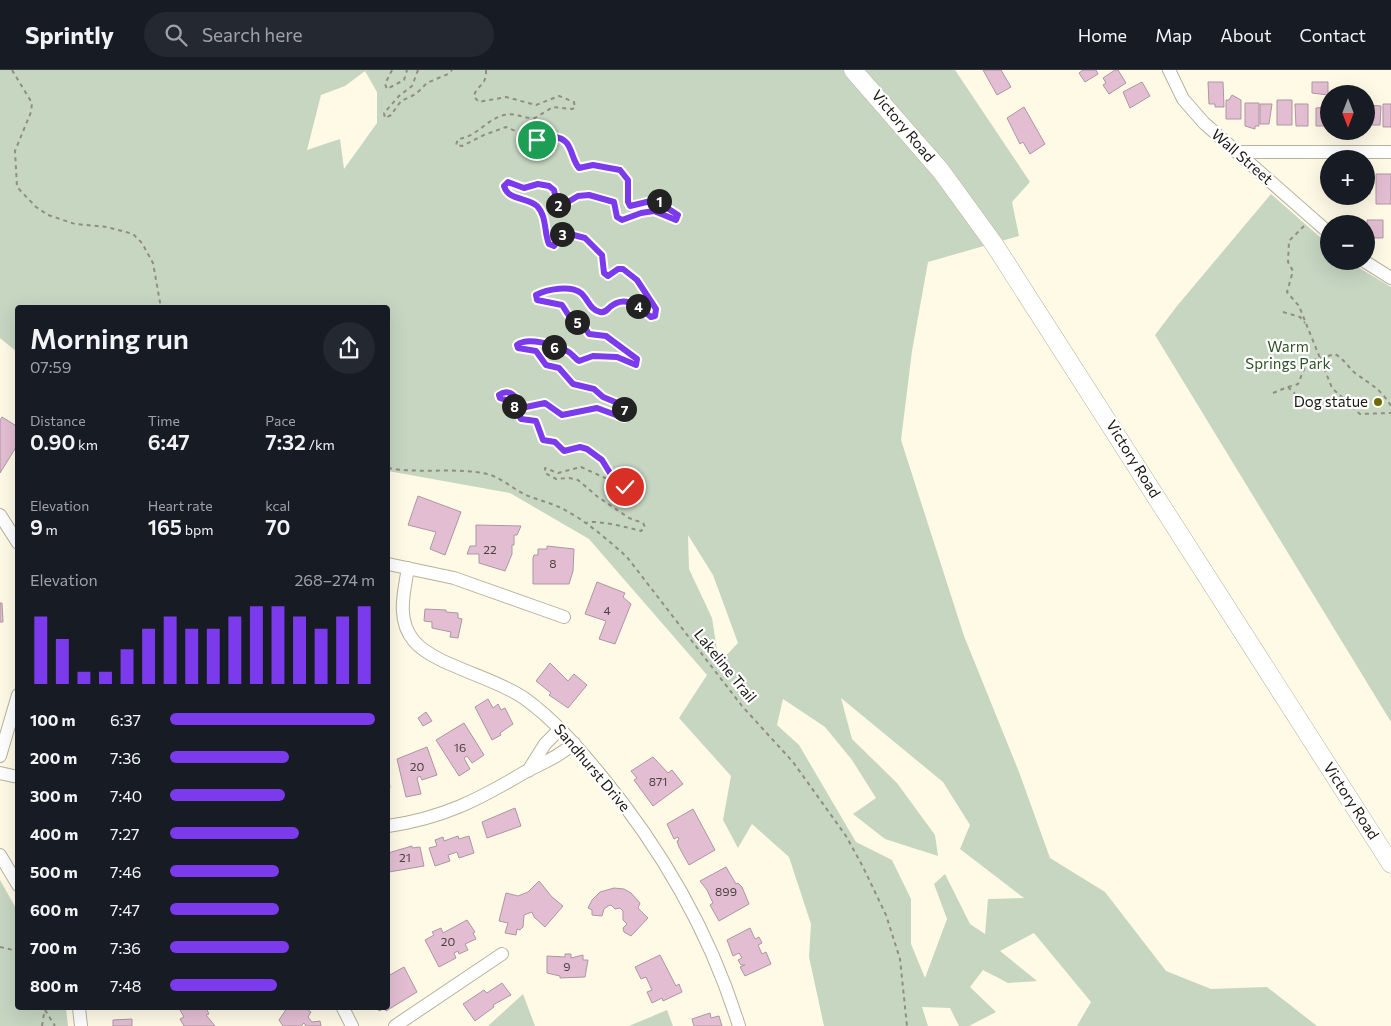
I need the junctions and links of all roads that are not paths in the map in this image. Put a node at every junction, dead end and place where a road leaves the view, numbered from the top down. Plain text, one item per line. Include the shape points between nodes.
1 (854, 70) edge
2 (1169, 70) edge
3 (1236, 152) junction
4 (1391, 152) edge
5 (1320, 225) edge
6 (1375, 268) edge
7 (1391, 278) edge
8 (0, 515) edge
9 (15, 538) edge
10 (390, 564) edge
11 (408, 568) junction
12 (564, 617) dead end
13 (15, 705) edge
14 (560, 729) junction
15 (574, 742) junction
16 (0, 756) edge
17 (528, 771) junction
18 (0, 772) edge
19 (15, 776) edge
20 (390, 826) edge
21 (0, 855) edge
22 (1391, 864) edge
23 (15, 879) edge
24 (502, 954) dead end
25 (79, 1010) edge
26 (343, 1010) edge
27 (81, 1026) edge
28 (352, 1026) edge
29 (395, 1026) edge
30 (739, 1026) edge

1 - 22 main road, Victory Road via 941,171 994,244
2 - 3 street, Wall Street via 1183,99
3 - 4 street
3 - 5 street, Wall Street
6 - 7 street
8 - 9 street
10 - 11 street
11 - 12 street via 454,578
11 - 14 street, Sandhurst Drive via 403,618 408,632 419,646 509,690
13 - 16 street
14 - 15 street, Sandhurst Drive
14 - 17 street via 545,744
15 - 17 street via 557,757
15 - 30 street, Sandhurst Drive via 648,837 682,892 719,970
17 - 20 street via 459,808
18 - 19 street
21 - 23 street
24 - 29 street
25 - 27 street
26 - 28 street

